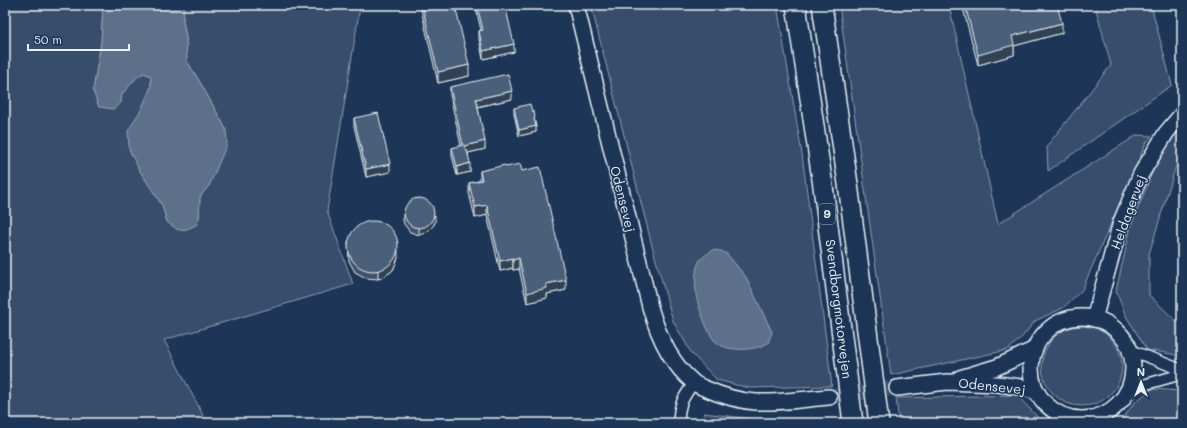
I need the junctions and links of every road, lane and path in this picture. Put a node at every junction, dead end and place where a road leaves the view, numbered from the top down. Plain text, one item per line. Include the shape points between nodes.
1 (576, 5) edge
2 (796, 5) edge
3 (822, 5) edge
4 (1182, 114) edge
5 (1094, 319) junction
6 (1035, 349) junction
7 (1130, 350) junction
8 (1182, 370) edge
9 (1182, 374) edge
10 (948, 382) junction
11 (694, 383) junction
12 (898, 388) tunnel mouth
13 (1129, 389) junction
14 (1037, 392) junction
15 (829, 397) tunnel mouth
16 (1056, 417) edge
17 (1094, 420) edge
18 (679, 423) edge
19 (853, 423) edge
20 (879, 423) edge

1 - 11 main road, Odensevej via 657,331 673,360
2 - 19 highway, Svendborgmotorvejen / 9 via 823,186
3 - 20 highway, Svendborgmotorvejen / 9
4 - 5 main road, Heldagervej via 1166,133 1141,174 1121,222
5 - 6 main road via 1080,317 1066,320 1042,337
5 - 7 main road via 1116,330
6 - 10 main road, Odensevej via 997,367
6 - 14 main road via 1031,363 1032,378
7 - 8 street
7 - 13 main road via 1133,369
9 - 13 street
10 - 12 main road, Odensevej
10 - 14 main road, Odensevej via 997,384
11 - 15 main road, Odensevej via 735,400 778,402
11 - 18 street via 679,407
13 - 17 main road via 1121,402
14 - 16 main road
16 - 17 main road

